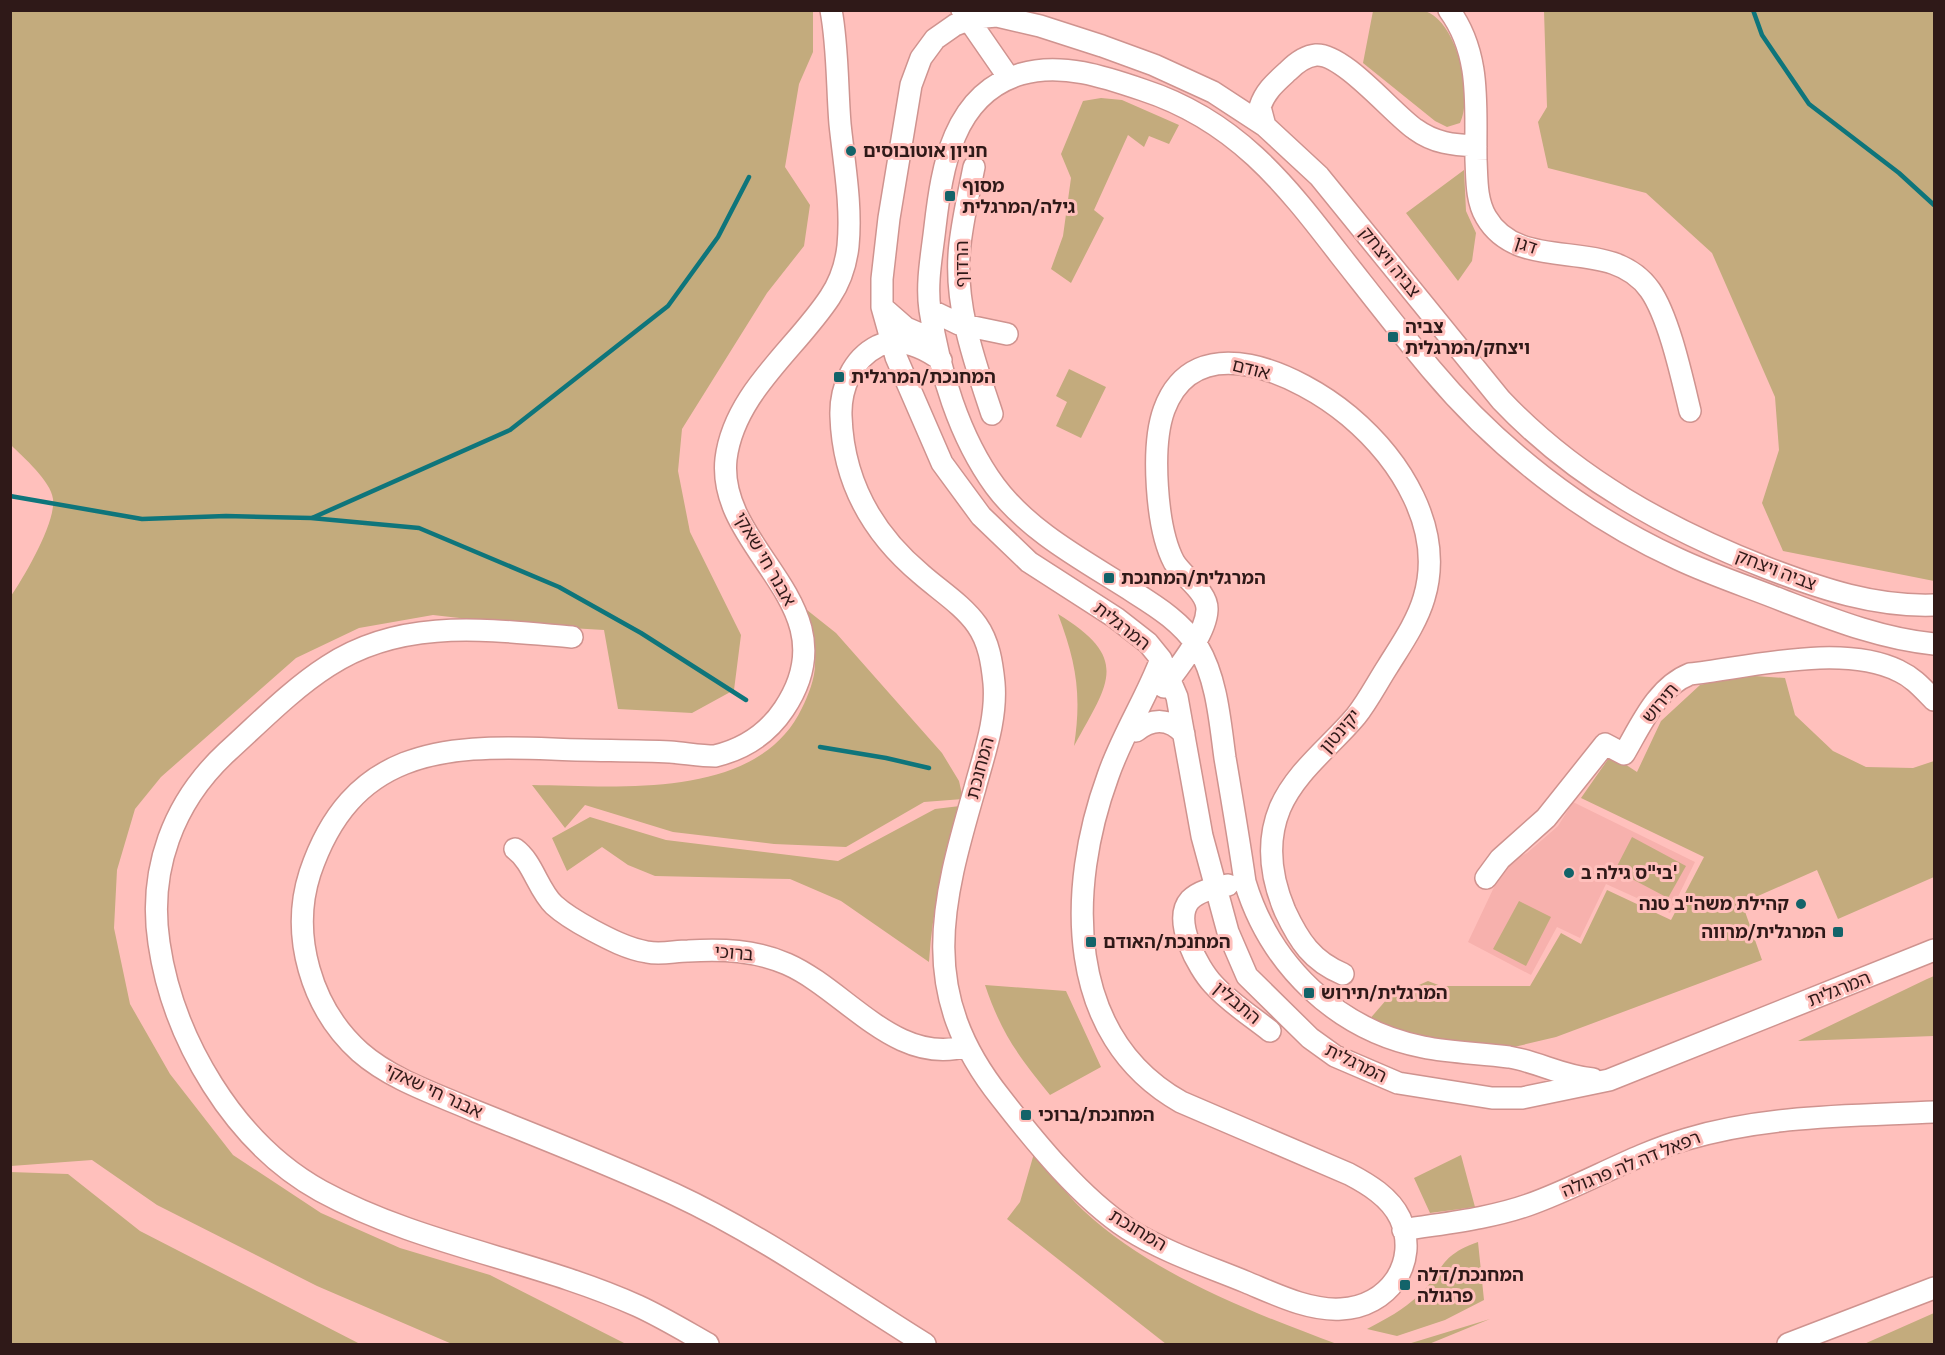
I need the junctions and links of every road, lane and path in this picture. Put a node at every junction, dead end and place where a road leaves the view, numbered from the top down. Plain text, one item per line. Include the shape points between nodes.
1 (1449, 10) edge
2 (832, 12) edge
3 (974, 14) edge
4 (1009, 78) junction
5 (1267, 91) junction
6 (1229, 101) junction
7 (1265, 126) junction
8 (1476, 146) junction
9 (974, 167) dead end
10 (882, 307) junction
11 (930, 310) junction
12 (966, 326) junction
13 (1007, 334) dead end
14 (893, 349) junction
15 (932, 350) junction
16 (1690, 411) dead end
17 (992, 414) dead end
18 (1425, 530) joint
19 (1935, 605) edge
20 (1207, 607) junction
21 (1180, 625) junction
22 (572, 637) dead end
23 (1194, 642) junction
24 (1935, 644) edge
25 (1159, 656) junction
26 (1171, 678) junction
27 (1935, 700) edge
28 (1136, 731) junction
29 (1184, 734) junction
30 (1101, 794) junction
31 (514, 849) dead end
32 (1273, 876) junction
33 (1486, 878) dead end
34 (1245, 882) junction
35 (1216, 888) junction
36 (1935, 950) edge
37 (1343, 974) dead end
38 (1270, 1031) dead end
39 (967, 1046) junction
40 (1609, 1080) junction
41 (1935, 1112) edge
42 (1403, 1230) junction
43 (1935, 1288) edge
44 (708, 1344) edge
45 (926, 1344) edge
46 (1788, 1344) edge

1 - 8 street, דגן via 1465,36 1475,72
2 - 45 street, אבנר חי שאקי via 849,226 845,263 831,296 777,361 738,420 726,460 733,504 783,586 801,628 804,647 799,678 778,717 747,744 715,756 509,747 456,749 410,761 370,781 349,803 317,855 305,894 305,954 318,995 329,1014 358,1050 397,1077 713,1213
3 - 4 street
3 - 6 street, צביה ויצחק via 1040,26 1102,46 1154,64
3 - 10 street, המרגלית via 935,39 914,75 889,218
4 - 11 street, המרגלית via 968,110 952,138 938,202 929,280
4 - 24 street, צביה ויצחק via 1037,71 1094,75 1152,93 1216,127 1261,159 1281,179 1463,405 1560,489 1675,558 1864,630
5 - 6 street
5 - 7 street via 1260,107
5 - 8 street via 1303,59 1326,57 1351,73 1420,132 1438,142
6 - 7 street, צביה ויצחק
7 - 19 street, צביה ויצחק via 1333,191 1501,400 1570,463 1637,508 1737,556 1821,588 1869,601
8 - 16 street, דגן via 1480,205 1493,228 1515,244 1530,249 1616,262 1651,291 1672,343
9 - 12 street, הרדוף via 960,245 959,278
10 - 14 street, המרגלית
10 - 15 street
11 - 12 street
11 - 15 street, המרגלית
12 - 13 street
12 - 15 street
12 - 17 street, הרדוף
14 - 15 street, המחנכת
14 - 25 street, המרגלית via 942,463 981,516 1029,562 1116,618
14 - 39 street, המחנכת via 860,377 845,402 842,441 852,482 868,516 909,564 976,624 991,661 994,687 993,719 954,862 942,939 950,999
15 - 21 street, המרגלית via 972,444 1011,506
18 - 20 street, אודם via 1402,474 1378,443 1335,405 1282,377 1246,364 1230,362 1201,367 1188,374 1168,399 1159,432 1158,464 1166,543 1176,566
18 - 32 street, יקינטון via 1428,579 1412,626 1357,714 1301,775 1281,806 1272,837
20 - 21 street via 1199,620
20 - 23 street
21 - 23 street, המרגלית
22 - 44 street via 471,628 423,631 360,649 311,678 207,773 176,817 166,840 158,886 162,962 188,1038 218,1092 263,1146 309,1183 381,1218 638,1306
23 - 25 street via 1181,652
23 - 26 street, המחנכת
23 - 34 street, המרגלית via 1207,667 1215,698
25 - 26 street, המרגלית
25 - 30 street, המחנכת
26 - 28 street, המחנכת
26 - 29 street, המרגלית
27 - 33 street, תירוש via 1899,671 1858,660 1815,659 1682,677 1664,692 1624,754 1605,744 1546,818 1500,859
28 - 29 street via 1158,721 1173,724
28 - 30 street, המחנכת
29 - 35 street, המרגלית via 1202,836
30 - 42 street, המחנכת via 1084,871 1082,948 1097,1004 1128,1060 1145,1079 1181,1102 1367,1183 1391,1205
31 - 39 street, ברוכי via 553,904 592,930 632,948 648,953 708,950 757,954 812,977 879,1027 915,1045 948,1052
32 - 34 street
32 - 37 street via 1304,948 1316,960
34 - 35 street
34 - 40 street, המרגלית via 1260,922 1280,955 1307,987 1359,1025 1422,1047 1499,1056 1576,1077
35 - 38 street, התבלין via 1191,899 1185,910 1189,943 1213,984
35 - 40 street, המרגלית via 1228,932 1247,975 1310,1038 1335,1056 1398,1083 1492,1098 1522,1098
36 - 40 street, המרגלית
39 - 42 street, המחנכת via 998,1096 1092,1200 1132,1231 1168,1250 1295,1301 1338,1310 1375,1302 1388,1290 1399,1274 1405,1254
41 - 42 street, רפאל דה לה פרגולה via 1784,1120 1727,1128 1670,1144 1510,1211
43 - 46 street

